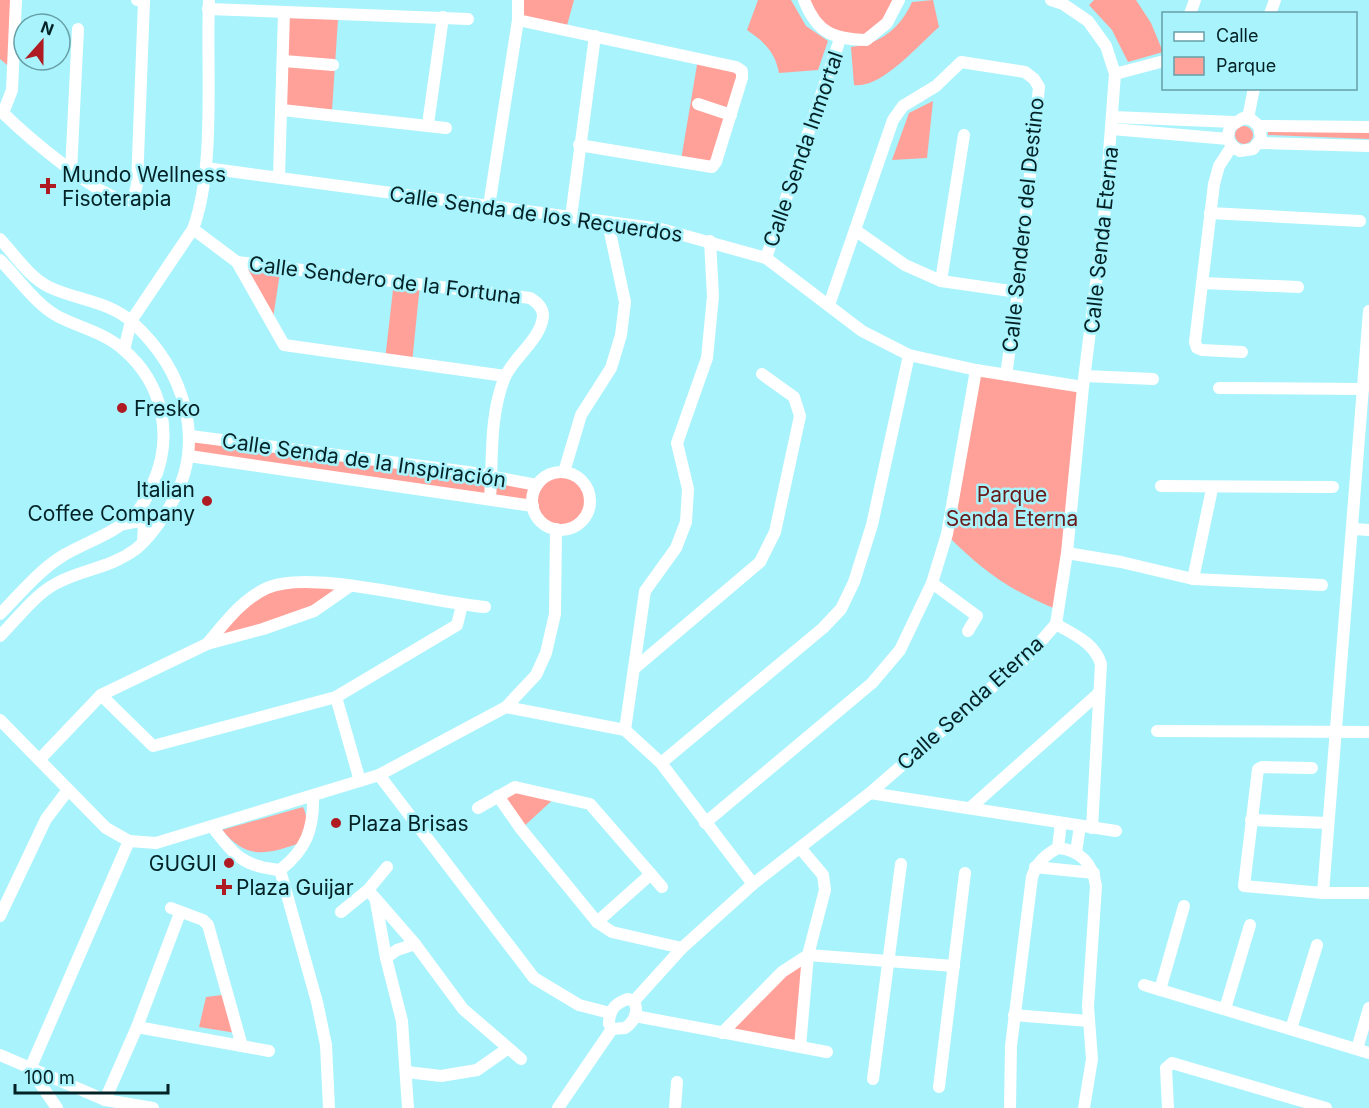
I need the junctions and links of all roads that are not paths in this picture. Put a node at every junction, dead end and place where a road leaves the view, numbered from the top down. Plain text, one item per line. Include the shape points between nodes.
1 (16, 0) edge
2 (137, 0) edge
3 (518, 0) edge
4 (804, 0) edge
5 (899, 0) edge
6 (1051, 0) edge
7 (208, 5) edge
8 (284, 13) junction
9 (442, 17) junction
10 (468, 20) dead end
11 (518, 20) junction
12 (78, 29) dead end
13 (596, 36) junction
14 (840, 39) junction
15 (284, 62) junction
16 (1162, 62) edge
17 (333, 64) dead end
18 (1115, 74) junction
19 (1254, 90) edge
20 (698, 104) dead end
21 (282, 110) junction
22 (2, 111) edge
23 (730, 115) junction
24 (1248, 118) junction
25 (1189, 120) junction
26 (1234, 122) junction
27 (1113, 123) junction
28 (428, 124) junction
29 (1259, 126) junction
30 (1369, 127) edge
31 (446, 128) dead end
32 (964, 135) dead end
33 (1188, 135) junction
34 (1230, 143) junction
35 (1260, 143) junction
36 (579, 145) junction
37 (1369, 146) edge
38 (206, 168) junction
39 (71, 171) junction
40 (279, 176) junction
41 (489, 206) junction
42 (1210, 213) junction
43 (571, 217) junction
44 (1360, 221) dead end
45 (608, 223) junction
46 (193, 229) junction
47 (855, 230) junction
48 (0, 239) edge
49 (710, 241) junction
50 (766, 258) junction
51 (0, 260) edge
52 (237, 262) junction
53 (941, 281) junction
54 (1202, 283) junction
55 (1298, 287) dead end
56 (1018, 292) junction
57 (829, 305) junction
58 (1369, 311) edge
59 (131, 321) junction
60 (124, 350) junction
61 (158, 352) junction
62 (1242, 352) dead end
63 (909, 356) junction
64 (137, 364) junction
65 (976, 370) junction
66 (762, 374) dead end
67 (1006, 375) junction
68 (505, 376) junction
69 (1153, 380) dead end
70 (1084, 382) junction
71 (1220, 388) dead end
72 (1363, 389) junction
73 (181, 392) junction
74 (159, 402) junction
75 (191, 436) junction
76 (335, 455) junction
77 (189, 456) junction
78 (564, 471) junction
79 (332, 476) junction
80 (492, 476) junction
81 (537, 485) junction
82 (1161, 486) dead end
83 (1333, 487) dead end
84 (1212, 489) junction
85 (490, 499) junction
86 (146, 500) junction
87 (533, 506) junction
88 (167, 512) junction
89 (120, 525) junction
90 (556, 529) junction
91 (1353, 529) junction
92 (1369, 530) edge
93 (143, 541) junction
94 (1067, 553) junction
95 (1192, 579) junction
96 (932, 583) junction
97 (1322, 585) dead end
98 (351, 586) junction
99 (462, 605) junction
100 (485, 607) dead end
101 (0, 614) edge
102 (1056, 624) junction
103 (968, 631) dead end
104 (0, 636) edge
105 (207, 644) junction
106 (635, 668) junction
107 (1099, 693) junction
108 (101, 695) junction
109 (336, 697) junction
110 (506, 707) junction
111 (3, 723) edge
112 (625, 730) junction
113 (1157, 731) dead end
114 (1369, 732) edge
115 (1335, 733) junction
116 (40, 759) junction
117 (661, 763) junction
118 (1312, 768) dead end
119 (379, 775) junction
120 (360, 781) junction
121 (68, 790) junction
122 (870, 793) junction
123 (313, 796) junction
124 (498, 796) junction
125 (478, 808) dead end
126 (970, 808) junction
127 (1251, 820) junction
128 (705, 823) junction
129 (1061, 823) junction
130 (1328, 823) junction
131 (212, 826) junction
132 (1086, 827) junction
133 (1116, 831) dead end
134 (129, 841) junction
135 (1058, 848) junction
136 (801, 849) junction
137 (1076, 852) junction
138 (901, 864) dead end
139 (387, 867) dead end
140 (1035, 867) junction
141 (280, 870) junction
142 (965, 873) dead end
143 (1094, 873) junction
144 (651, 874) junction
145 (753, 884) junction
146 (662, 887) dead end
147 (368, 890) junction
148 (1323, 893) junction
149 (1369, 894) edge
150 (376, 901) junction
151 (1184, 906) dead end
152 (341, 912) dead end
153 (0, 916) edge
154 (597, 922) junction
155 (1250, 926) dead end
156 (415, 944) junction
157 (1317, 945) dead end
158 (682, 948) junction
159 (808, 955) junction
160 (386, 958) junction
161 (888, 961) junction
162 (954, 966) junction
163 (1144, 985) dead end
164 (1160, 990) junction
165 (634, 1001) junction
166 (1369, 1008) edge
167 (1225, 1010) junction
168 (610, 1013) junction
169 (1014, 1015) junction
170 (635, 1017) junction
171 (1089, 1021) junction
172 (137, 1027) junction
173 (612, 1029) junction
174 (1291, 1029) junction
175 (722, 1033) junction
176 (242, 1046) junction
177 (800, 1047) junction
178 (507, 1049) junction
179 (269, 1051) dead end
180 (1363, 1051) edge
181 (827, 1052) dead end
182 (1, 1056) edge
183 (521, 1059) dead end
184 (30, 1070) junction
185 (406, 1072) junction
186 (873, 1079) dead end
187 (678, 1082) dead end
188 (939, 1087) dead end
189 (105, 1100) junction
190 (57, 1108) edge
191 (153, 1108) edge
192 (329, 1108) edge
193 (408, 1108) edge
194 (558, 1108) edge
195 (675, 1108) edge
196 (1010, 1108) edge
197 (1084, 1108) edge
198 (1168, 1108) edge
199 (1326, 1108) edge

1 - 22 street via 12,90
2 - 39 street via 144,2 134,197 125,201 109,196
3 - 11 street
4 - 14 street, Calle Senda Inmortal via 818,24
5 - 14 street, Calle Senda Inmortal via 887,23 866,40
6 - 18 street, Calle Senda Eterna via 1088,21 1106,46
7 - 8 street via 225,11
7 - 38 street
8 - 9 street
8 - 15 street
9 - 10 street
9 - 28 street
11 - 13 street
11 - 41 street
12 - 39 street
13 - 23 street via 740,68 742,78
13 - 36 street
14 - 50 street, Calle Senda Inmortal
15 - 17 street
15 - 21 street
16 - 18 street
18 - 27 street, Calle Senda Eterna
19 - 24 street
20 - 23 street
21 - 28 street
21 - 40 street
22 - 39 street
23 - 36 street via 712,167
24 - 26 street
24 - 29 street
25 - 26 street
25 - 27 street
25 - 33 street
26 - 34 street via 1228,130
27 - 33 street
27 - 70 street, Calle Senda Eterna
28 - 31 street
29 - 30 street
29 - 35 street
32 - 53 street
33 - 34 street
34 - 35 street via 1244,152
34 - 42 street via 1220,166
35 - 37 street
36 - 43 street
38 - 40 street, Calle Senda de los Recuerdos
38 - 46 street
40 - 41 street, Calle Senda de los Recuerdos
41 - 43 street, Calle Senda de los Recuerdos
42 - 44 street
42 - 54 street
43 - 45 street, Calle Senda de los Recuerdos
45 - 49 street, Calle Senda de los Recuerdos via 661,229
45 - 78 street via 625,302 621,335 611,368 580,415
46 - 52 street
46 - 59 street
47 - 53 street via 905,265
47 - 56 street, Calle Sendero del Destino via 899,110 936,86 962,62 1025,72 1039,87
47 - 57 street, Calle Sendero del Destino
48 - 59 street via 23,266 48,286 97,303
49 - 50 street, Calle Senda de los Recuerdos
49 - 106 street via 713,296 707,358 677,442 688,489 686,522 676,548 645,591
50 - 57 street, Calle Senda de los Recuerdos
51 - 60 street via 49,310 108,338
52 - 68 street via 284,345
52 - 68 street, Calle Sendero de la Fortuna via 530,298 540,304 543,316 536,333
53 - 56 street
54 - 55 street
54 - 62 street via 1197,348
56 - 67 street, Calle Sendero del Destino
57 - 63 street, Calle Senda de los Recuerdos via 862,331
58 - 72 street
59 - 60 street
59 - 61 street
60 - 64 street
61 - 64 street via 157,371
61 - 73 street
63 - 65 street, Calle Senda de los Recuerdos
63 - 117 street via 872,525 841,609
64 - 74 street
65 - 67 street, Calle Senda de los Recuerdos
65 - 96 street via 947,534
66 - 106 street via 794,397 800,416 775,532 760,562
67 - 70 street, Calle Senda de los Recuerdos
68 - 80 street, Calle Sendero de la Fortuna via 492,432
69 - 70 street, Calle Senda de los Recuerdos
70 - 94 street, Calle Senda Eterna
71 - 72 street
72 - 91 street
73 - 74 street via 162,380 158,384
73 - 75 street
74 - 86 street via 165,437 160,468
75 - 76 street, Calle Senda de la Inspiración
75 - 77 street
76 - 79 street
76 - 80 street, Calle Senda de la Inspiración
77 - 79 street, Calle Senda de la Inspiración
77 - 88 street via 184,479
78 - 81 street via 550,474
78 - 90 street via 584,483 591,501 583,520 566,529
79 - 85 street, Calle Senda de la Inspiración
80 - 81 street, Calle Senda de la Inspiración
80 - 85 street, Calle Sendero de la Fortuna
81 - 87 street
82 - 84 street
83 - 84 street
84 - 95 street
85 - 87 street, Calle Senda de la Inspiración
86 - 88 street via 145,516 150,519
86 - 89 street
87 - 90 street via 541,522
88 - 93 street
89 - 93 street via 139,521 144,525
89 - 101 street via 40,573
90 - 110 street via 555,614 546,653 536,675
91 - 92 street
91 - 115 street
93 - 104 street via 106,565 58,582
94 - 95 street
94 - 102 street, Calle Senda Eterna
95 - 97 street
96 - 103 street via 977,616
96 - 128 street via 900,650 872,683
98 - 99 street
98 - 105 street via 314,611
98 - 105 street via 287,581 265,588 234,613
99 - 100 street
99 - 109 street via 457,625 438,639
102 - 107 street via 1090,644 1097,653 1101,664
102 - 122 street, Calle Senda Eterna via 1028,656
105 - 108 street
106 - 112 street
107 - 126 street
107 - 132 street
108 - 109 street via 153,746
108 - 116 street
109 - 120 street
110 - 112 street
110 - 119 street
111 - 116 street
112 - 117 street
113 - 115 street
114 - 115 street
115 - 130 street
116 - 121 street
117 - 128 street
118 - 127 street via 1259,767
119 - 120 street
119 - 168 street via 534,978 579,1005
120 - 123 street
121 - 134 street via 106,828
121 - 153 street via 46,819
122 - 126 street
122 - 136 street, Calle Senda Eterna
123 - 131 street
123 - 141 street via 314,819 307,842 297,857
124 - 125 street
124 - 144 street via 519,787 590,804
124 - 154 street
126 - 129 street
127 - 130 street
127 - 148 street via 1244,886
128 - 145 street
129 - 132 street
129 - 135 street
130 - 148 street
131 - 134 street via 156,843
131 - 141 street via 242,861
132 - 133 street
132 - 137 street
134 - 184 street
135 - 137 street
135 - 140 street
136 - 145 street, Calle Senda Eterna
136 - 159 street via 823,875 825,890
137 - 143 street
138 - 161 street
139 - 147 street
140 - 143 street
140 - 169 street
141 - 192 street via 326,1045
142 - 162 street
143 - 171 street
144 - 146 street
144 - 154 street
145 - 158 street, Calle Senda Eterna
147 - 150 street
147 - 152 street
148 - 149 street
150 - 156 street
150 - 160 street
151 - 164 street
154 - 158 street via 612,932
155 - 167 street
156 - 160 street
156 - 178 street via 463,1009
157 - 174 street
158 - 165 street, Calle Senda Eterna
159 - 161 street
159 - 175 street via 782,972
159 - 177 street
160 - 185 street via 402,1021
161 - 162 street
161 - 186 street
162 - 188 street
163 - 164 street
164 - 167 street
165 - 168 street via 621,1001
165 - 170 street
166 - 180 street
167 - 174 street
168 - 173 street
169 - 171 street
169 - 196 street
170 - 173 street via 625,1028
170 - 175 street
171 - 197 street via 1092,1059
172 - 176 street
172 - 176 street via 176,910 208,925
172 - 189 street
173 - 194 street
174 - 180 street
175 - 177 street
176 - 179 street
177 - 181 street
178 - 183 street
178 - 185 street via 477,1070 441,1076
182 - 184 street
184 - 189 street
184 - 190 street
185 - 193 street
187 - 195 street
189 - 191 street
198 - 199 street via 1166,1068 1172,1063

